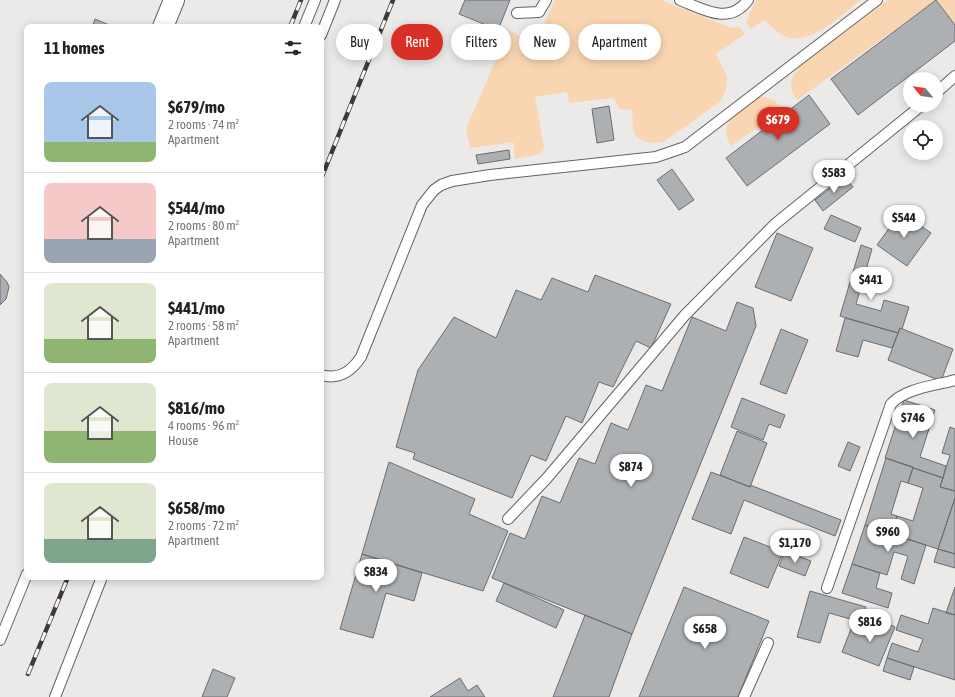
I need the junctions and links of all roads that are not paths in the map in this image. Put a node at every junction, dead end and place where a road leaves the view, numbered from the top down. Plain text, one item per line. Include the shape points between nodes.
1 (174, 0) edge
2 (315, 0) edge
3 (335, 0) edge
4 (546, 0) edge
5 (680, 0) edge
6 (748, 0) edge
7 (877, 0) edge
8 (517, 13) dead end
9 (164, 24) edge
10 (305, 24) edge
11 (324, 28) edge
12 (955, 76) edge
13 (943, 87) edge
14 (913, 112) edge
15 (324, 375) edge
16 (955, 380) edge
17 (508, 519) dead end
18 (25, 580) edge
19 (101, 580) edge
20 (827, 588) dead end
21 (0, 640) edge
22 (768, 643) dead end
23 (56, 697) edge
24 (744, 697) edge

1 - 9 street
2 - 10 lane
3 - 11 lane
4 - 8 lane via 540,12
5 - 6 lane via 716,15 735,12
7 - 15 lane via 685,147 656,157 490,174 441,185 426,197 422,205 361,357 345,374 334,377
12 - 13 lane
14 - 17 lane via 775,224 685,315 547,478
16 - 20 lane via 907,393 891,404
18 - 21 lane
19 - 23 lane
22 - 24 lane

